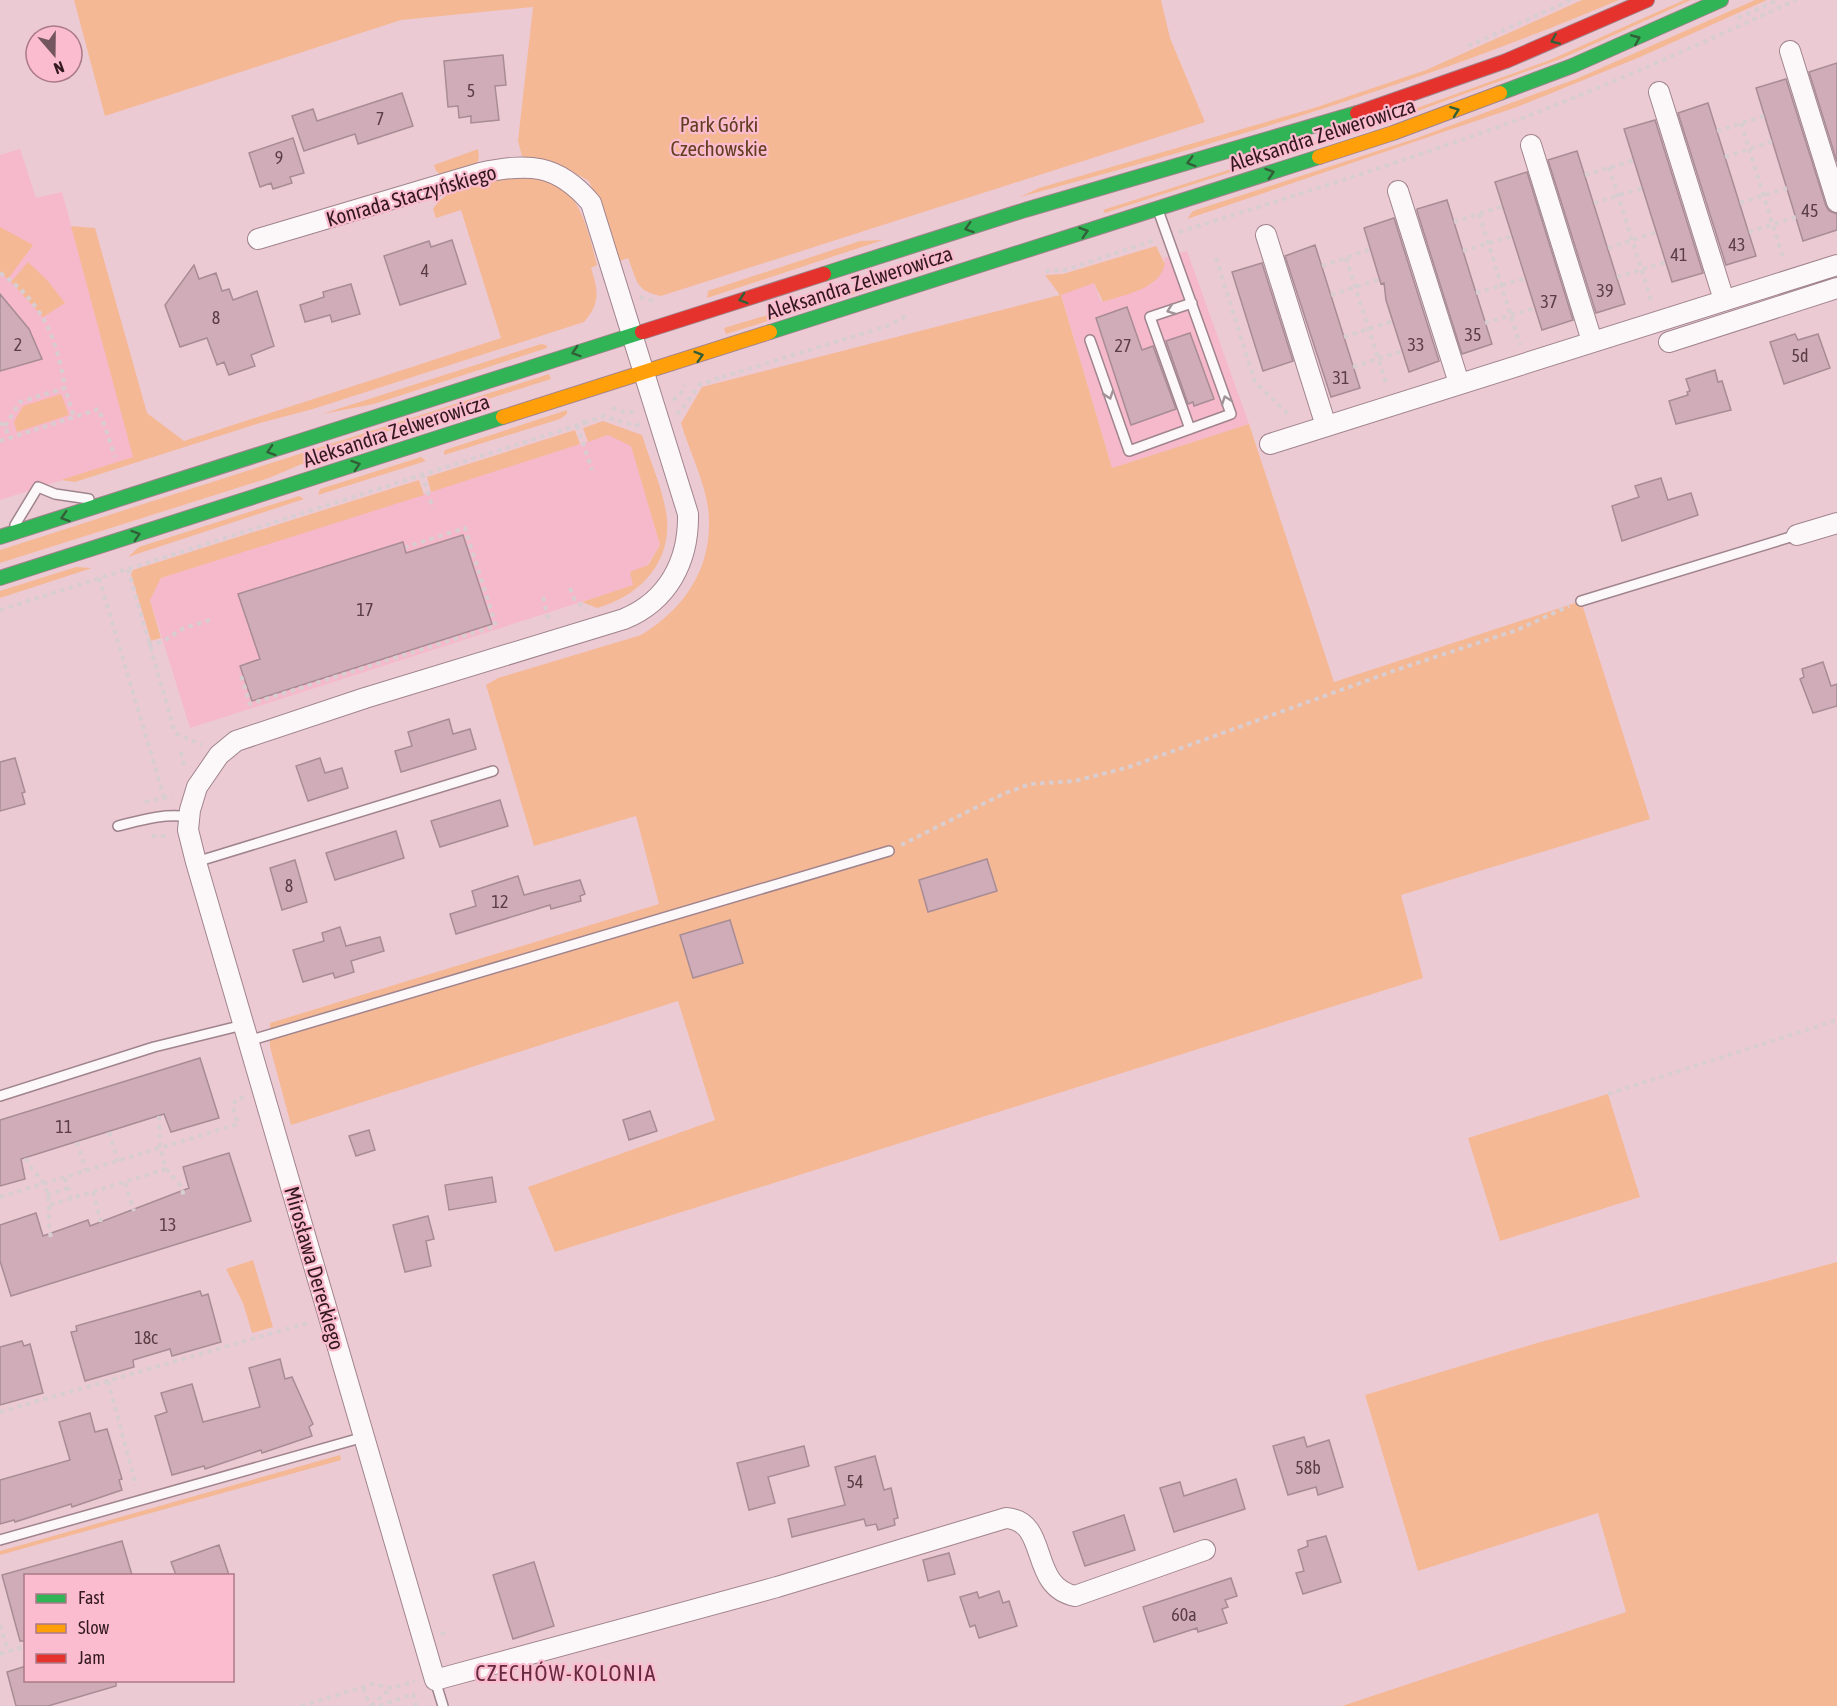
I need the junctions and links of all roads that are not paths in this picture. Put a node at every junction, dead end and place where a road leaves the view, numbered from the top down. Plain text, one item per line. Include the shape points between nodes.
1 (1647, 0) edge
2 (1721, 0) edge
3 (1790, 51) dead end
4 (1659, 92) dead end
5 (1531, 145) dead end
6 (1398, 190) dead end
7 (1837, 202) edge
8 (1158, 210) junction
9 (1266, 235) dead end
10 (258, 239) dead end
11 (1837, 265) edge
12 (1837, 288) edge
13 (1724, 300) junction
14 (1192, 303) junction
15 (632, 334) junction
16 (1089, 340) dead end
17 (1592, 340) junction
18 (1670, 342) dead end
19 (643, 374) junction
20 (1459, 383) junction
21 (1326, 426) junction
22 (1190, 429) junction
23 (1270, 444) dead end
24 (120, 500) junction
25 (1837, 523) edge
26 (1797, 535) joint
27 (3, 536) edge
28 (0, 578) edge
29 (1581, 601) road end
30 (494, 771) dead end
31 (188, 823) junction
32 (118, 826) dead end
33 (889, 851) road end
34 (196, 862) junction
35 (246, 1033) junction
36 (0, 1096) edge
37 (364, 1437) junction
38 (0, 1540) edge
39 (1204, 1550) dead end
40 (428, 1680) junction
41 (443, 1706) edge

1 -> 15 street, Aleksandra Zelwerowicza via 1506,61 1397,100 1025,210
8 -> 2 street, Aleksandra Zelwerowicza via 1502,93
3 - 7 street
4 - 13 street
5 - 17 street
6 - 20 street
8 - 14 lane
19 -> 8 street, Aleksandra Zelwerowicza
9 - 21 street
10 - 15 street, Konrada Staczyńskiego via 480,173 533,166 559,174 591,203
11 - 13 street
12 - 18 street
13 - 17 street
22 -> 14 lane via 1231,414
14 -> 22 lane via 1150,317
15 - 19 street, Konrada Staczyńskiego
15 -> 24 street, Aleksandra Zelwerowicza
16 -> 22 lane via 1129,451
17 - 20 street
28 -> 19 street, Aleksandra Zelwerowicza
19 - 31 street, Konrada Staczyńskiego via 688,514 689,532 681,563 663,593 624,619 237,741 208,769 197,787
20 - 21 street
21 - 23 street
24 -> 27 street, Aleksandra Zelwerowicza
24 - 27 lane via 76,498 38,487 22,516
25 - 26 street
26 - 29 lane
30 - 34 lane
31 - 32 lane via 173,814
31 - 34 street, Mirosława Dereckiego
33 - 35 lane
34 - 35 street, Mirosława Dereckiego
35 - 36 lane via 154,1047
35 - 37 street, Mirosława Dereckiego
37 - 38 lane
37 - 40 street, Mirosława Dereckiego
39 - 40 street via 1075,1596 1061,1593 1049,1581 1029,1529 1016,1518 1006,1518 777,1587
40 - 41 lane, Mirosława Dereckiego

